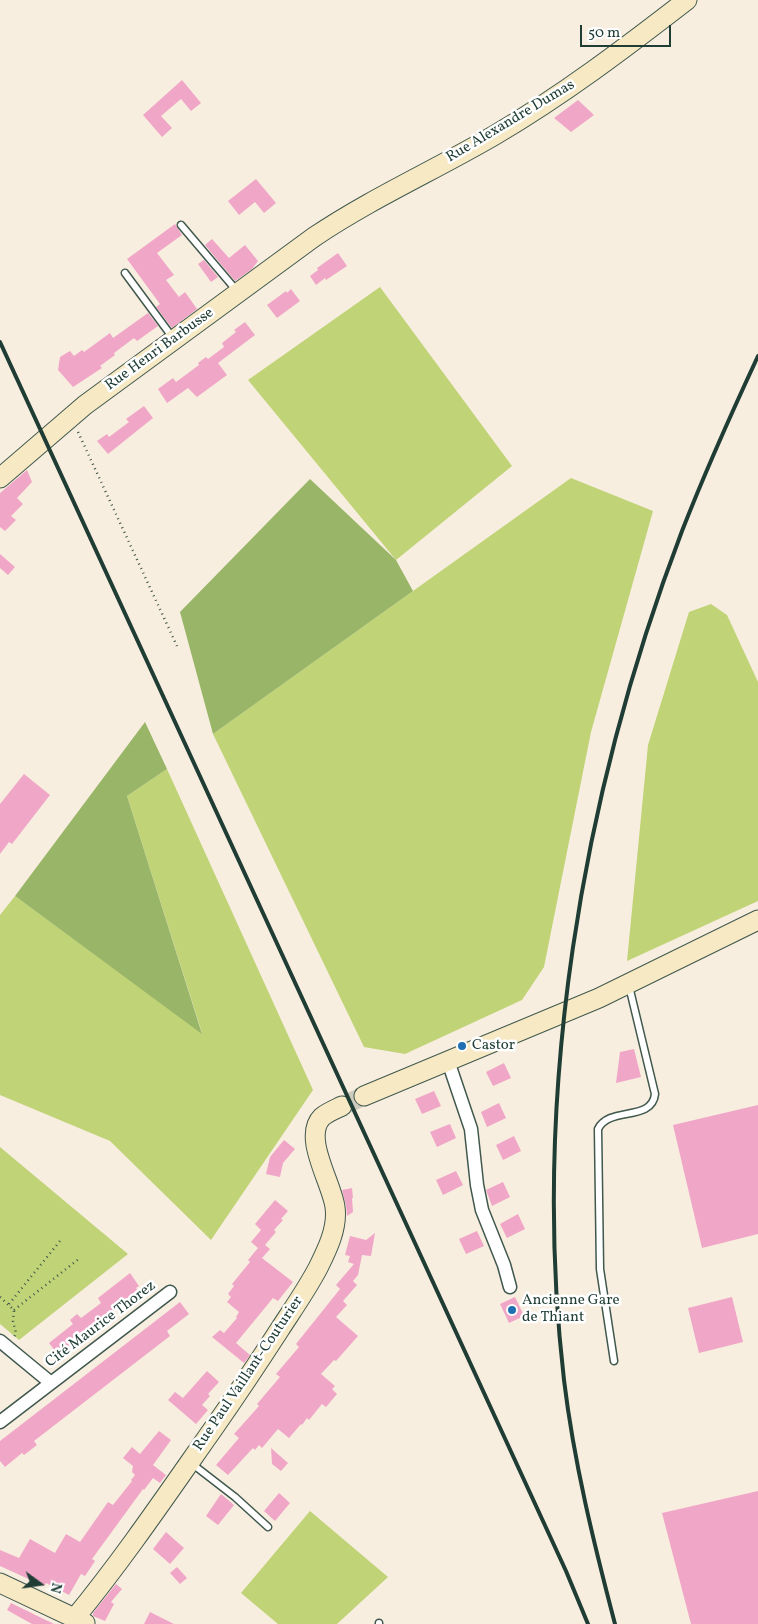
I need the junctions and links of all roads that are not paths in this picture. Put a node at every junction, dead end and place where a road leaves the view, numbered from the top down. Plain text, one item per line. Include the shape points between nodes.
1 (687, 0) edge
2 (181, 225) dead end
3 (326, 229) joint
4 (125, 273) dead end
5 (238, 292) junction
6 (174, 340) junction
7 (0, 478) edge
8 (758, 920) edge
9 (628, 984) junction
10 (448, 1061) junction
11 (364, 1096) tunnel mouth
12 (342, 1106) tunnel mouth
13 (510, 1287) dead end
14 (170, 1292) dead end
15 (4, 1344) edge
16 (614, 1361) dead end
17 (51, 1383) junction
18 (0, 1422) edge
19 (190, 1462) junction
20 (268, 1527) dead end
21 (0, 1583) edge
22 (77, 1622) edge

1 - 3 street, Rue Alexandre Dumas via 606,62 535,110
2 - 5 lane
3 - 5 street, Rue Henri Barbusse
4 - 6 lane
5 - 6 street, Rue Henri Barbusse
6 - 7 street, Rue Henri Barbusse via 71,416
8 - 9 street
9 - 10 street
9 - 16 lane via 655,1094 654,1102 647,1109 609,1118 598,1130 600,1269
10 - 11 street
10 - 13 street via 471,1129 482,1210
12 - 19 street, Rue Paul Vaillant-Couturier via 324,1116 316,1129 317,1149 335,1206 334,1227 325,1254 307,1288
14 - 17 street, Cité Maurice Thorez
15 - 17 street, Cité Maurice Thorez
17 - 18 street, Cité Maurice Thorez
19 - 20 lane
19 - 22 street, Rue Paul Vaillant-Couturier
21 - 22 street

